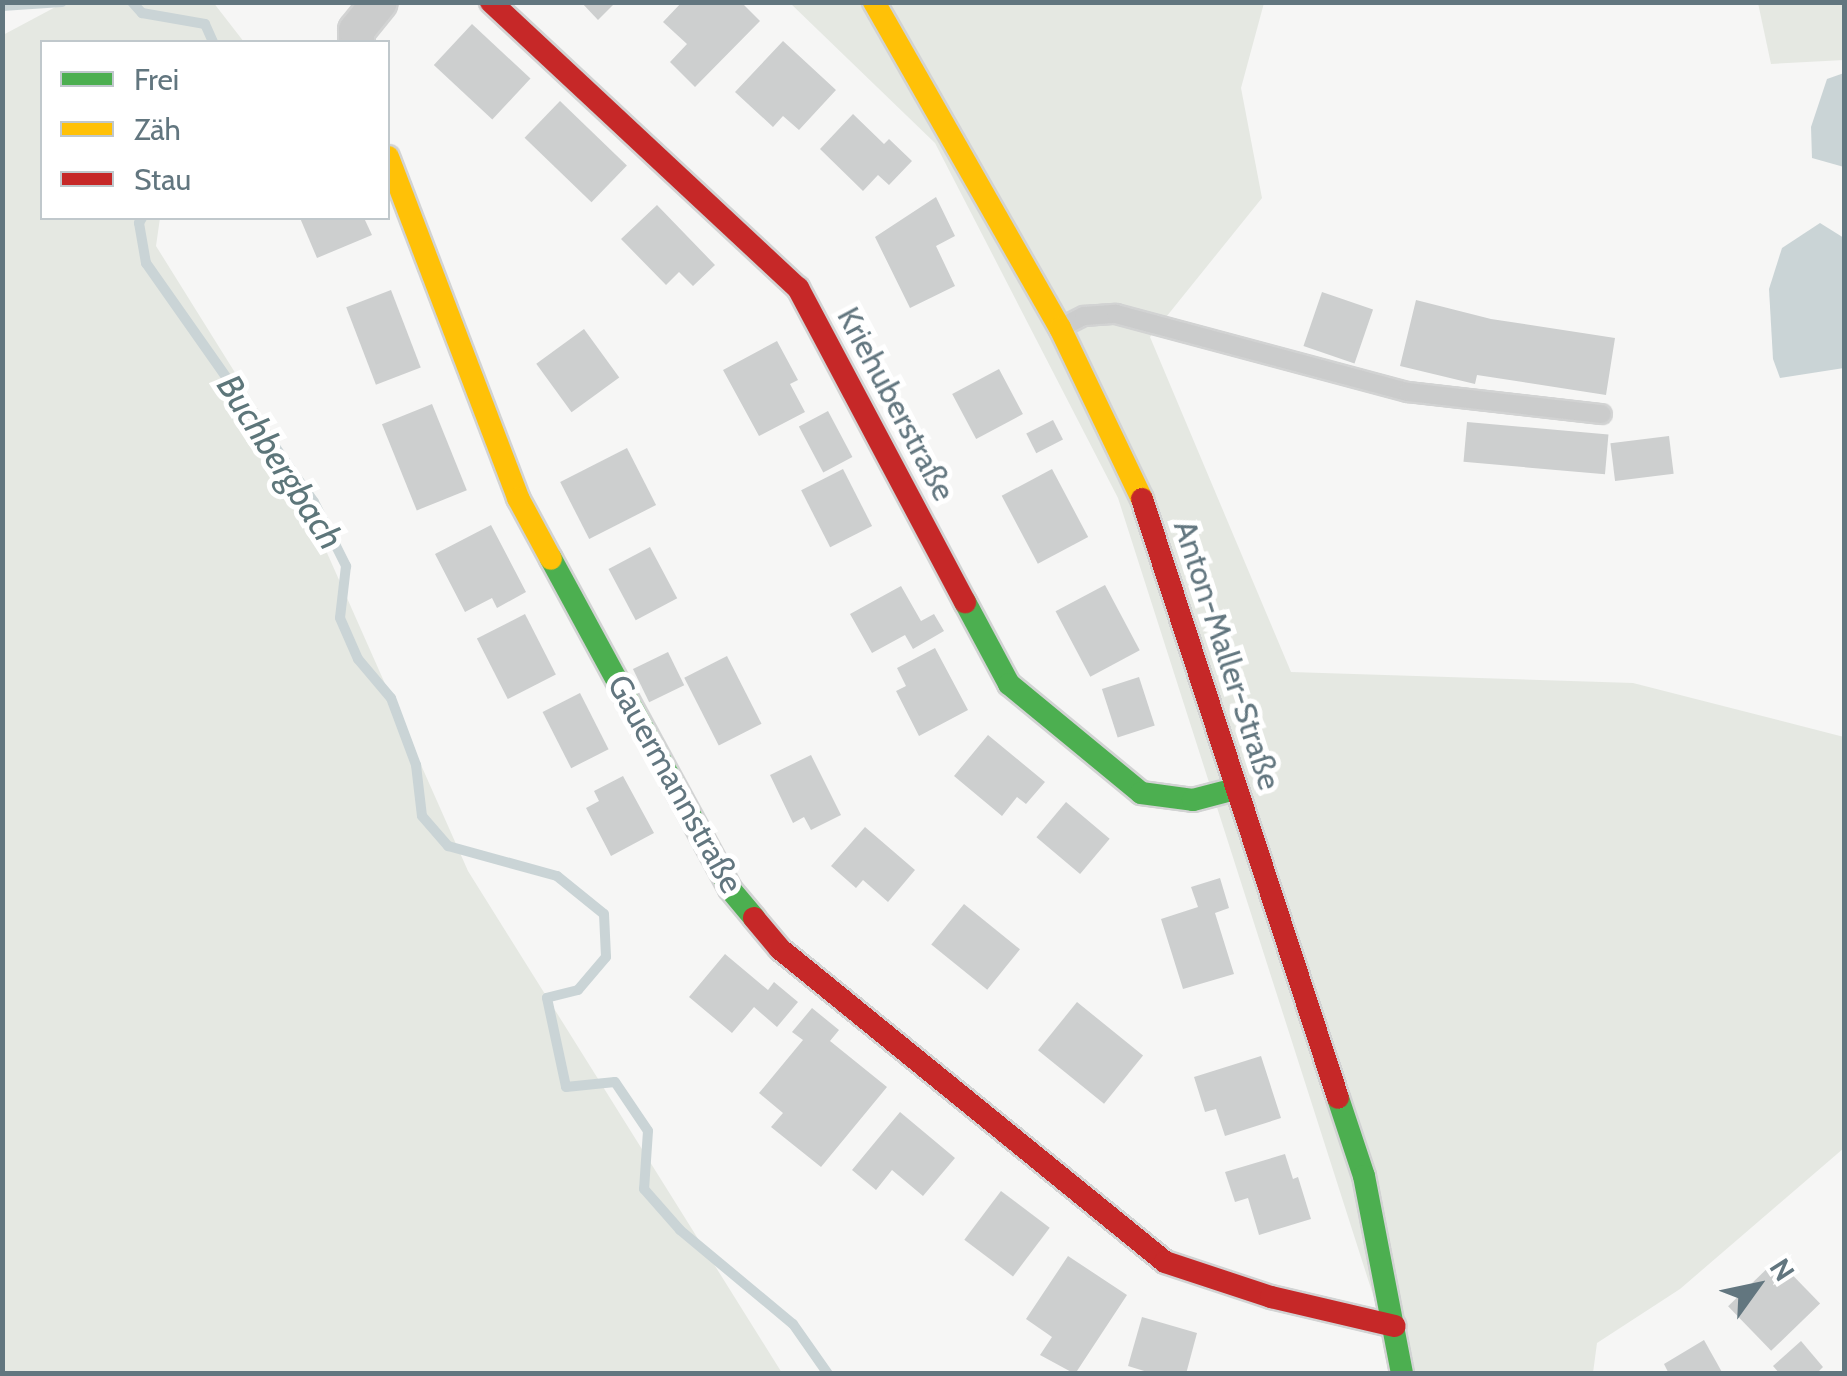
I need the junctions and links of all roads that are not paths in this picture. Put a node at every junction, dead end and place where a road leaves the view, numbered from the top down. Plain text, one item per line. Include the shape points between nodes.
1 (379, 2) edge
2 (491, 2) edge
3 (874, 2) edge
4 (356, 40) edge
5 (390, 162) edge
6 (1060, 328) junction
7 (1602, 414) dead end
8 (1235, 789) junction
9 (1394, 1326) junction
10 (1402, 1374) edge

1 - 4 street via 356,30
2 - 8 street, Kriehuberstraße via 798,288 1009,684 1141,793 1194,800
3 - 6 street, Anton-Maller-Straße
5 - 9 street, Gauermannstraße via 518,498 730,889 780,948 1165,1262 1271,1298
6 - 7 lane via 1084,316 1116,314 1408,392
6 - 8 street, Anton-Maller-Straße via 1141,496
8 - 9 street, Anton-Maller-Straße via 1364,1176
9 - 10 street, Anton-Maller-Straße

